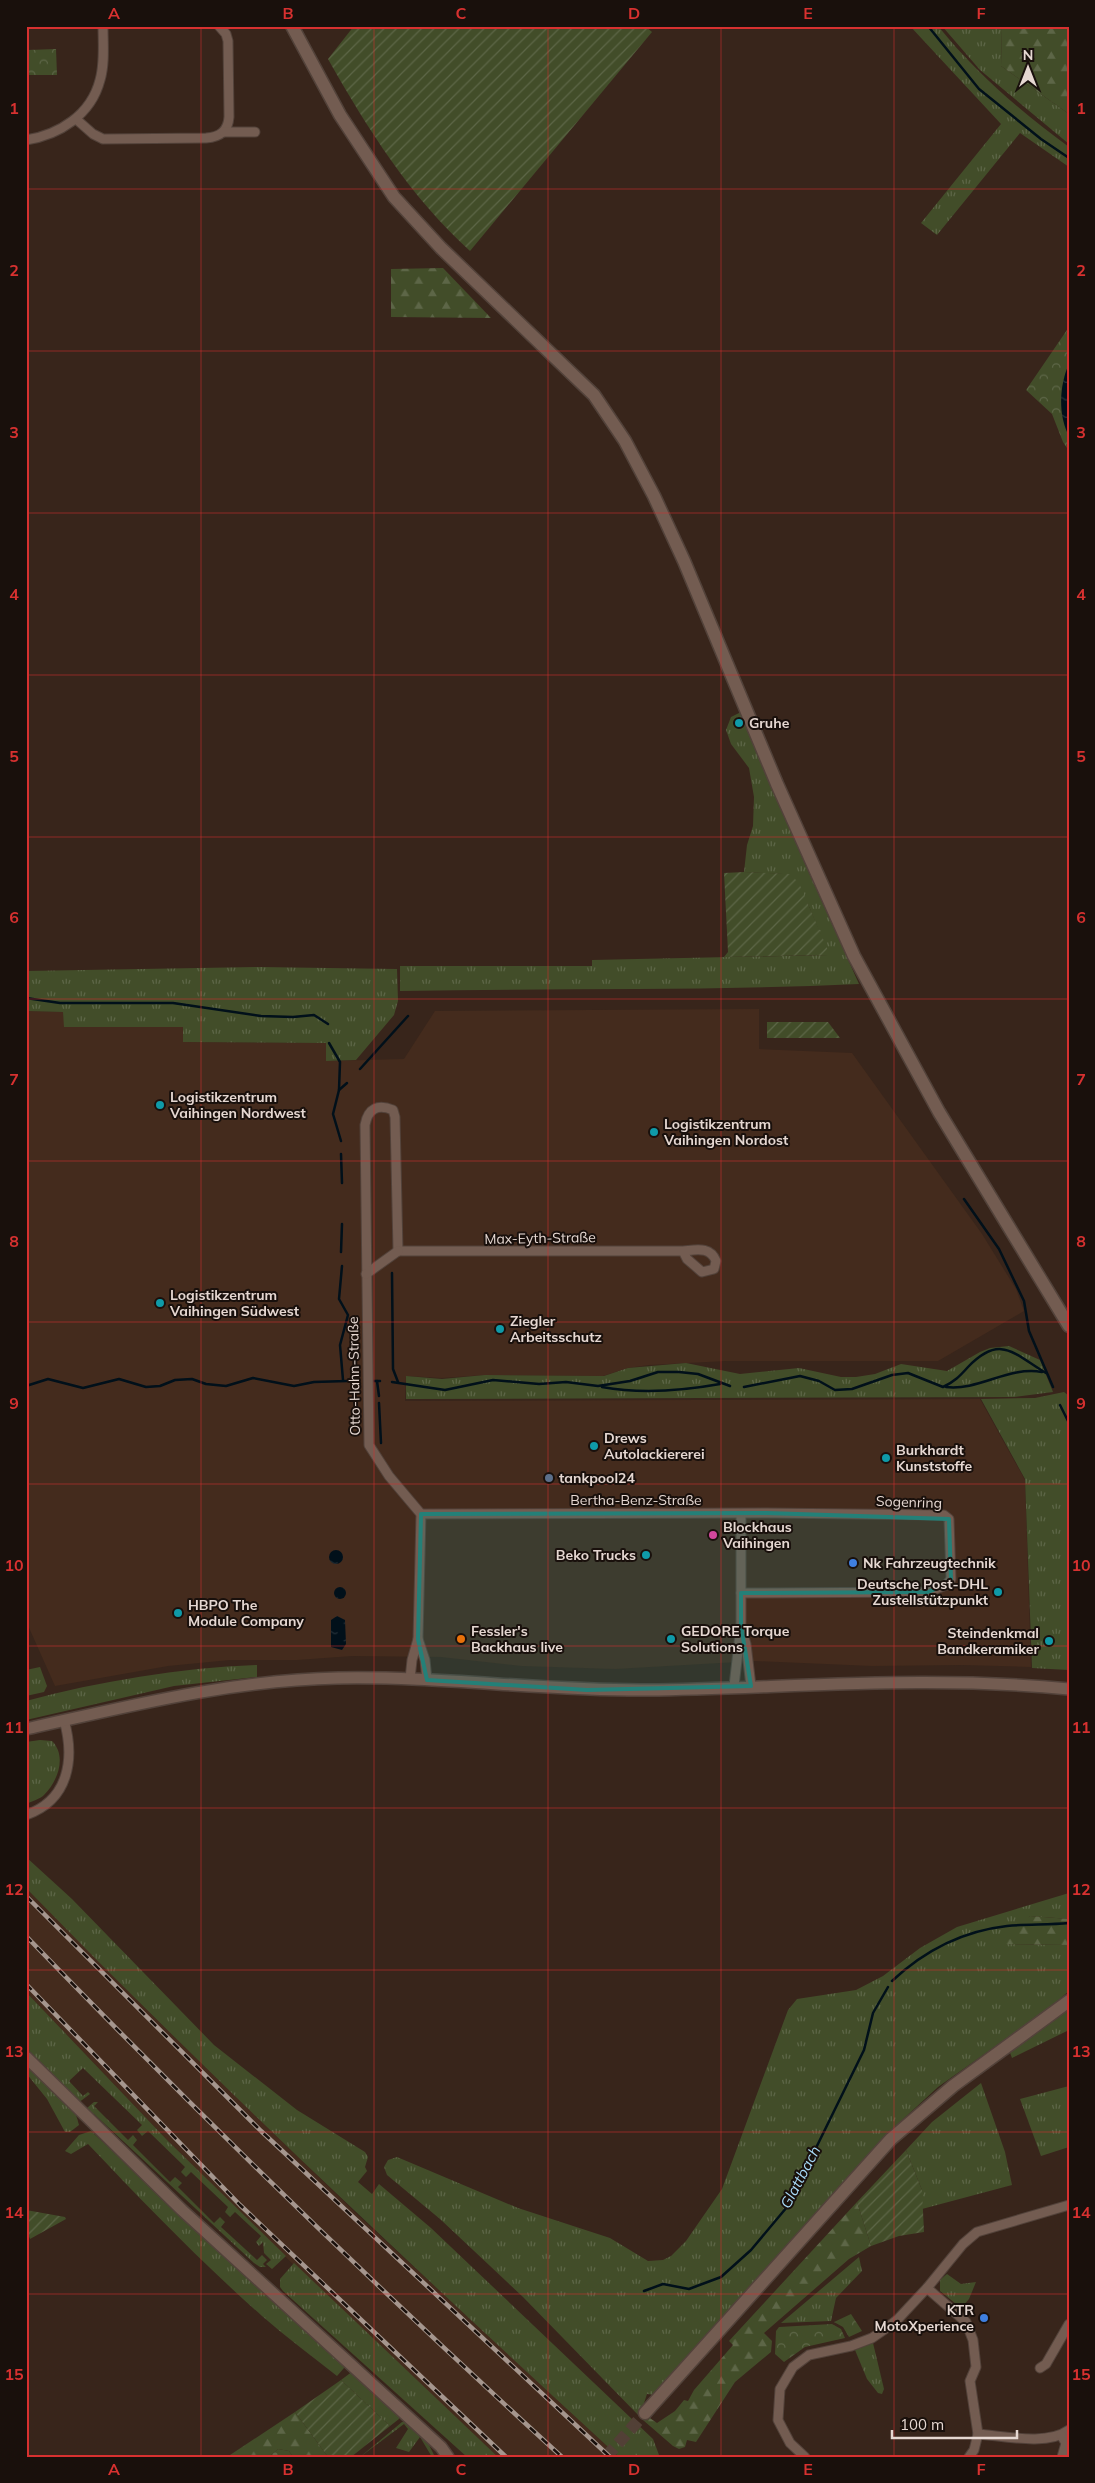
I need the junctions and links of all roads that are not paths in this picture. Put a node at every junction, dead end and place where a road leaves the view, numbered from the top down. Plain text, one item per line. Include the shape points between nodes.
1 (102, 26) edge
2 (219, 26) edge
3 (292, 26) edge
4 (76, 119) junction
5 (224, 132) junction
6 (255, 132) dead end
7 (26, 140) edge
8 (683, 1250) dead end
9 (398, 1251) junction
10 (366, 1274) junction
11 (1069, 1326) edge
12 (421, 1514) junction
13 (741, 1514) junction
14 (741, 1593) junction
15 (740, 1625) junction
16 (418, 1639) junction
17 (410, 1679) junction
18 (427, 1680) junction
19 (734, 1686) junction
20 (751, 1686) junction
21 (1069, 1689) edge
22 (64, 1720) junction
23 (26, 1729) edge
24 (26, 1815) edge
25 (1069, 2001) edge
26 (26, 2057) edge
27 (1069, 2206) edge
28 (927, 2288) junction
29 (1069, 2324) edge
30 (1040, 2368) dead end
31 (645, 2413) tunnel mouth
32 (1065, 2432) edge
33 (425, 2433) junction
34 (978, 2434) junction
35 (438, 2457) edge
36 (448, 2457) edge
37 (805, 2457) edge
38 (969, 2457) edge
39 (1062, 2457) edge

1 - 4 street via 100,80 90,103
2 - 5 street via 228,41 229,117
3 - 11 main road via 340,116 394,197 594,395 624,441 680,553 776,784 854,956 939,1112
4 - 5 street via 93,134 113,140 206,138
4 - 7 street via 50,135
5 - 6 street
8 - 9 street, Max-Eyth-Straße
9 - 10 street
9 - 10 street, Otto-Hahn-Straße via 395,1117 392,1110 374,1107 366,1115 365,1124
10 - 12 street, Otto-Hahn-Straße via 369,1445 389,1476
12 - 13 street, Bertha-Benz-Straße
12 - 16 street
13 - 14 street
13 - 14 street, Sogenring via 944,1516 949,1519 951,1579 946,1586 928,1592
14 - 15 street
15 - 19 street
15 - 20 street via 746,1644
16 - 17 street
16 - 18 street
17 - 18 street
17 - 22 street via 306,1680 220,1688
18 - 19 street via 587,1690
19 - 20 street
20 - 21 street via 919,1681
22 - 23 street
22 - 24 street via 70,1755 66,1776 53,1799
25 - 31 main road via 953,2086 891,2139
26 - 33 street via 182,2210
27 - 28 street via 977,2232
28 - 34 street via 959,2314 971,2331 976,2367 970,2381
28 - 37 street via 898,2319 872,2338 809,2355 785,2377 780,2389 778,2420 790,2443
29 - 30 street via 1046,2364
32 - 34 street via 1043,2439
32 - 39 street
33 - 35 street
33 - 36 street
34 - 38 street

